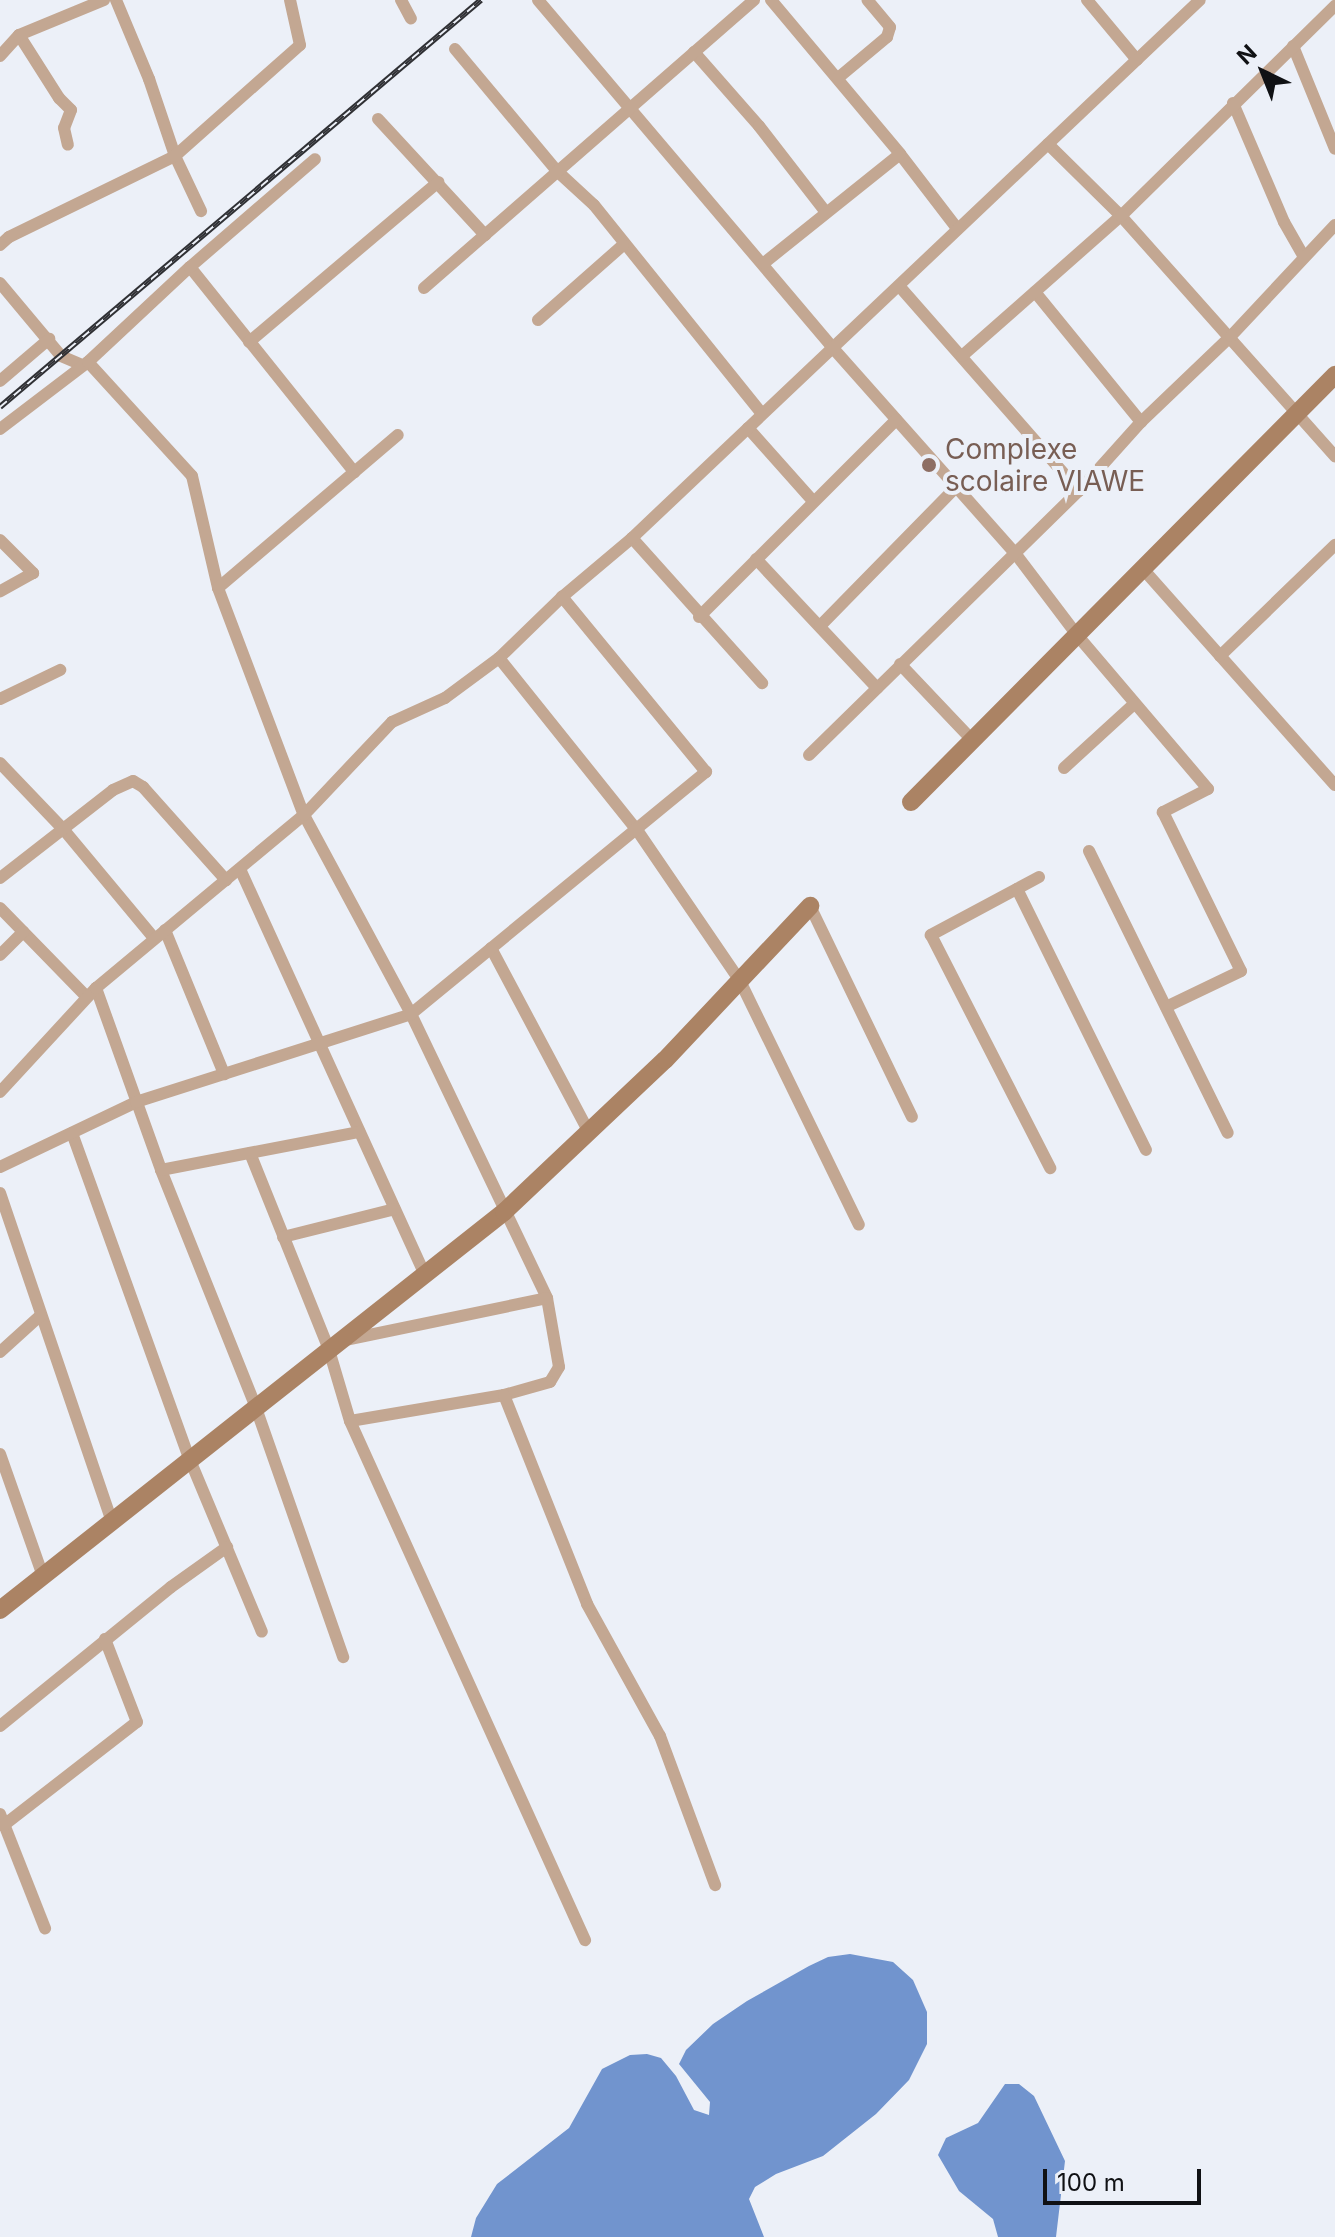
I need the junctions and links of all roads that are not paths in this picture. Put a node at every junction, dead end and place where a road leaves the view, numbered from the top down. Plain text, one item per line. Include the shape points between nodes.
1 (104, 0) edge
2 (116, 0) edge
3 (290, 0) edge
4 (401, 0) edge
5 (538, 0) edge
6 (754, 0) edge
7 (771, 0) edge
8 (867, 0) edge
9 (1087, 0) edge
10 (1199, 1) edge
11 (1334, 3) edge
12 (411, 19) dead end
13 (19, 35) junction
14 (1293, 46) junction
15 (455, 49) dead end
16 (694, 52) junction
17 (0, 56) edge
18 (1137, 60) junction
19 (838, 78) junction
20 (1233, 103) junction
21 (630, 112) junction
22 (378, 119) dead end
23 (1048, 144) junction
24 (68, 145) dead end
25 (1335, 149) edge
26 (900, 154) junction
27 (175, 156) junction
28 (315, 159) dead end
29 (557, 171) junction
30 (438, 182) junction
31 (201, 211) dead end
32 (825, 211) junction
33 (1121, 216) junction
34 (1335, 225) edge
35 (956, 227) junction
36 (485, 235) junction
37 (0, 245) edge
38 (623, 245) junction
39 (1304, 257) junction
40 (764, 263) junction
41 (190, 267) junction
42 (0, 283) edge
43 (900, 287) junction
44 (424, 288) dead end
45 (1035, 292) junction
46 (538, 320) dead end
47 (1231, 336) junction
48 (49, 339) junction
49 (249, 342) junction
50 (832, 347) junction
51 (962, 356) junction
52 (85, 364) junction
53 (1335, 375) edge
54 (0, 381) edge
55 (762, 414) junction
56 (1296, 414) junction
57 (896, 420) junction
58 (1141, 422) junction
59 (748, 428) junction
60 (0, 429) edge
61 (398, 435) dead end
62 (1335, 456) edge
63 (354, 472) junction
64 (956, 487) junction
65 (1079, 491) junction
66 (813, 501) junction
67 (632, 538) junction
68 (0, 540) edge
69 (1335, 545) edge
70 (1015, 553) junction
71 (756, 559) junction
72 (1143, 569) junction
73 (218, 588) junction
74 (0, 591) edge
75 (562, 597) junction
76 (699, 617) junction
77 (820, 626) junction
78 (1077, 635) junction
79 (1220, 656) junction
80 (499, 658) junction
81 (900, 664) junction
82 (60, 670) dead end
83 (762, 683) dead end
84 (877, 688) junction
85 (0, 699) edge
86 (1134, 704) junction
87 (972, 740) junction
88 (809, 755) dead end
89 (0, 763) edge
90 (1064, 768) dead end
91 (1335, 785) edge
92 (911, 802) dead end
93 (304, 815) junction
94 (64, 830) junction
95 (637, 830) junction
96 (1089, 851) dead end
97 (240, 869) junction
98 (1039, 877) dead end
99 (0, 878) edge
100 (226, 880) junction
101 (1017, 889) junction
102 (810, 906) joint
103 (0, 908) edge
104 (23, 932) junction
105 (159, 934) junction
106 (491, 948) junction
107 (0, 955) edge
108 (740, 981) junction
109 (92, 992) junction
110 (1166, 1007) junction
111 (411, 1014) junction
112 (319, 1044) junction
113 (224, 1074) junction
114 (0, 1092) edge
115 (136, 1102) junction
116 (912, 1117) dead end
117 (359, 1132) junction
118 (589, 1132) junction
119 (72, 1133) junction
120 (1228, 1133) dead end
121 (1146, 1150) dead end
122 (250, 1153) junction
123 (0, 1167) edge
124 (1050, 1168) dead end
125 (161, 1170) junction
126 (0, 1193) edge
127 (395, 1209) junction
128 (504, 1212) junction
129 (859, 1225) dead end
130 (5, 1227) edge
131 (283, 1237) junction
132 (425, 1275) junction
133 (547, 1298) junction
134 (41, 1315) junction
135 (336, 1345) junction
136 (0, 1352) edge
137 (504, 1395) junction
138 (256, 1408) junction
139 (350, 1421) junction
140 (0, 1454) edge
141 (190, 1460) junction
142 (112, 1522) junction
143 (227, 1547) junction
144 (43, 1576) junction
145 (0, 1610) edge
146 (262, 1632) dead end
147 (105, 1639) junction
148 (343, 1657) dead end
149 (0, 1726) edge
150 (2, 1819) edge
151 (715, 1885) dead end
152 (45, 1928) dead end
153 (585, 1940) dead end

1 - 13 street
2 - 27 street
3 - 27 street via 300,45
4 - 12 street
5 - 21 street
6 - 16 street
7 - 19 street
8 - 19 street via 890,27 887,37
9 - 18 street
10 - 18 street
11 - 14 street
13 - 17 street
13 - 24 street via 71,110 64,128
14 - 20 street
14 - 25 street
15 - 29 street
16 - 21 street
16 - 32 street
18 - 23 street
19 - 26 street
20 - 33 street
20 - 39 street
21 - 29 street
21 - 40 street
22 - 30 street
23 - 33 street
23 - 35 street
26 - 32 street
26 - 35 street
27 - 31 street
27 - 37 street
28 - 41 street
29 - 36 street
29 - 38 street via 594,205
30 - 36 street
30 - 49 street
32 - 40 street
33 - 45 street
33 - 47 street
34 - 39 street
35 - 43 street
36 - 44 street
38 - 46 street
38 - 55 street
39 - 47 street
40 - 50 street
41 - 49 street
41 - 52 street
42 - 48 street
43 - 50 street
43 - 51 street
45 - 51 street
45 - 58 street
47 - 56 street
47 - 58 street
48 - 52 street via 61,356
48 - 54 street
49 - 63 street
50 - 55 street
50 - 57 street
51 - 65 street
52 - 60 street
52 - 73 street via 187,467
53 - 56 street
55 - 59 street
56 - 62 street
56 - 72 street
57 - 64 street
57 - 66 street
58 - 65 street
59 - 66 street
59 - 67 street
61 - 63 street
63 - 73 street
64 - 70 street
64 - 77 street
65 - 70 street
66 - 71 street
67 - 75 street
67 - 76 street
68 - 74 street via 33,573
69 - 79 street
70 - 78 street
70 - 81 street
71 - 76 street
71 - 77 street
72 - 78 street
72 - 79 street
73 - 93 street
75 - 80 street
75 - 95 street via 706,772
76 - 83 street
77 - 84 street
78 - 86 street
78 - 87 street
79 - 91 street
80 - 93 street via 445,698 392,722
80 - 95 street
81 - 84 street
81 - 87 street
82 - 85 street
84 - 88 street
86 - 90 street
86 - 110 street via 1208,789 1163,812 1241,971
87 - 92 street
89 - 94 street
93 - 97 street
93 - 111 street
94 - 99 street
94 - 100 street via 113,790 133,781
94 - 105 street
95 - 106 street
95 - 108 street
96 - 110 street
97 - 100 street
97 - 112 street
98 - 101 street
100 - 105 street
101 - 121 street
101 - 124 street via 931,935
102 - 108 street
102 - 116 street
103 - 104 street
104 - 107 street
104 - 109 street
105 - 109 street
105 - 113 street
106 - 111 street
106 - 118 street
108 - 118 street
108 - 129 street
109 - 114 street
109 - 115 street
110 - 120 street
111 - 112 street
111 - 128 street
112 - 113 street
112 - 117 street
113 - 115 street
115 - 119 street
115 - 125 street
117 - 122 street
117 - 127 street
118 - 128 street
119 - 123 street
119 - 141 street
122 - 125 street
122 - 131 street
125 - 138 street
126 - 130 street
127 - 131 street
127 - 132 street
128 - 132 street
128 - 133 street
130 - 134 street
131 - 135 street
132 - 135 street
133 - 135 street
133 - 137 street via 557,1375 550,1382
134 - 136 street
134 - 142 street
135 - 138 street
135 - 139 street
137 - 139 street
137 - 151 street via 587,1604 660,1736
138 - 141 street
138 - 148 street
139 - 153 street
140 - 144 street
141 - 142 street
141 - 143 street
142 - 144 street
143 - 146 street
143 - 147 street
144 - 145 street
147 - 149 street
147 - 150 street via 137,1722
150 - 152 street

